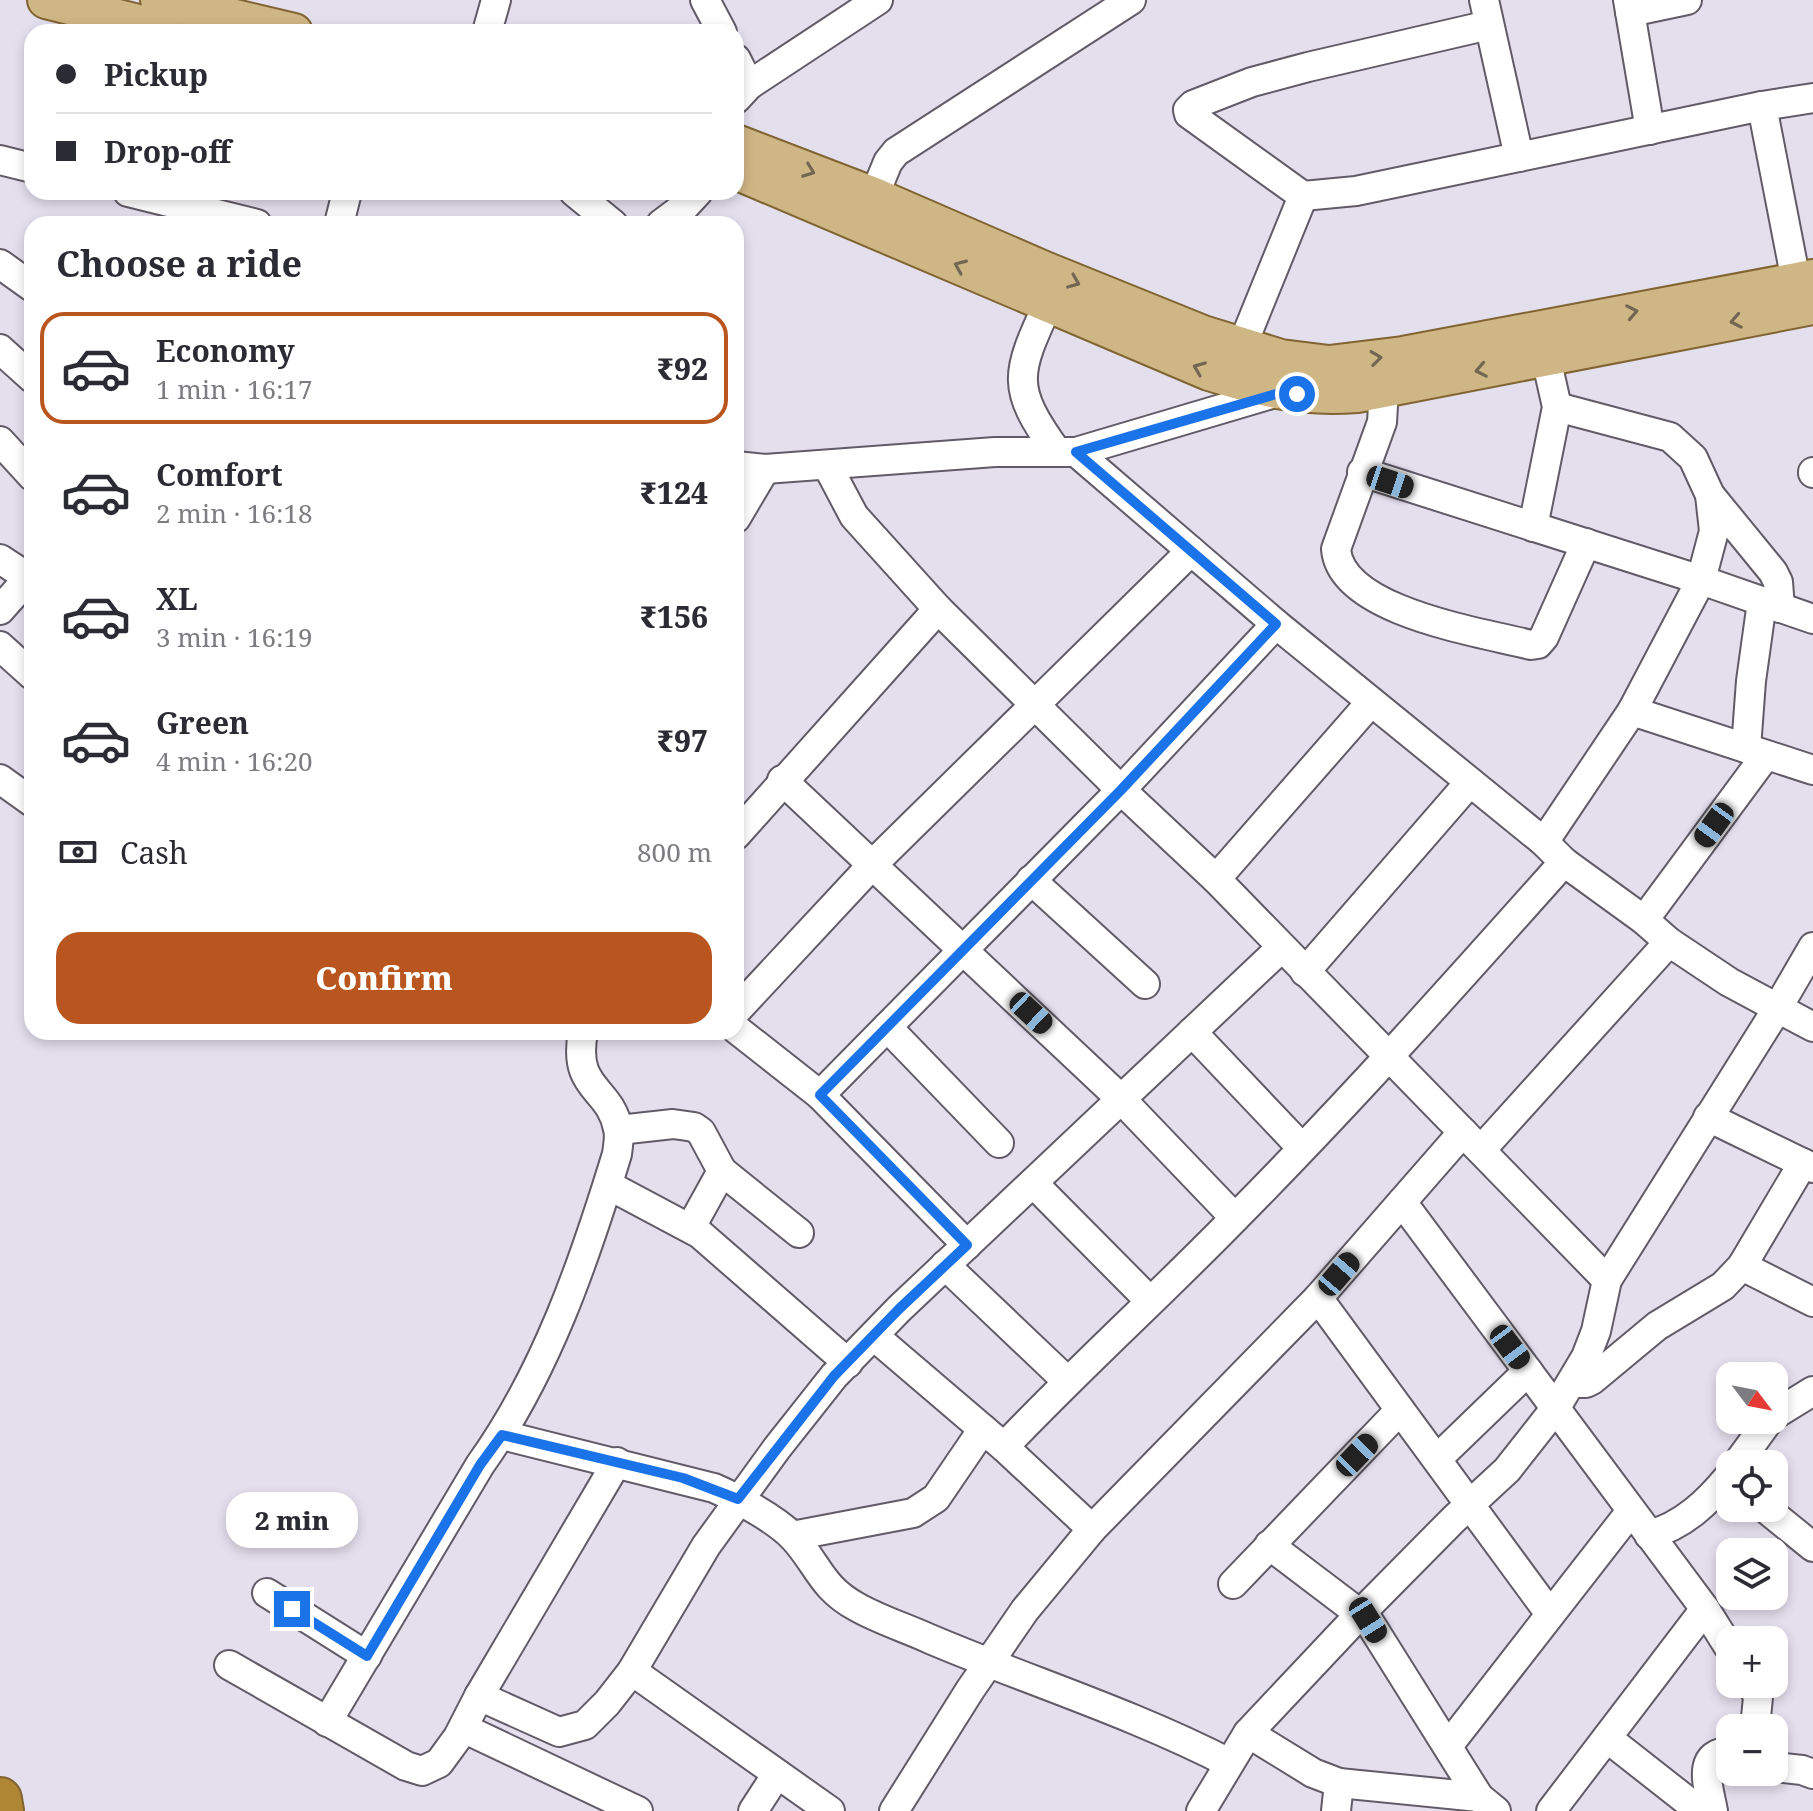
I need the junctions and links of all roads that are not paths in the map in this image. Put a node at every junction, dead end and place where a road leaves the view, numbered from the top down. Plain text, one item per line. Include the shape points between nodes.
1 (46, 0) edge
2 (159, 0) edge
3 (496, 0) edge
4 (705, 0) edge
5 (878, 0) edge
6 (1131, 0) edge
7 (1687, 0) edge
8 (1629, 6) edge
9 (1487, 12) edge
10 (142, 24) edge
11 (260, 24) edge
12 (489, 24) edge
13 (718, 24) edge
14 (744, 91) edge
15 (1813, 98) edge
16 (1762, 106) junction
17 (1650, 130) junction
18 (744, 146) edge
19 (1519, 157) junction
20 (0, 160) edge
21 (24, 166) edge
22 (744, 174) edge
23 (874, 196) junction
24 (1303, 196) junction
25 (160, 200) edge
26 (584, 200) edge
27 (689, 200) edge
28 (225, 216) edge
29 (603, 216) edge
30 (670, 216) edge
31 (0, 264) edge
32 (24, 281) edge
33 (1809, 296) edge
34 (1048, 304) junction
35 (1242, 346) junction
36 (1546, 358) junction
37 (4, 359) edge
38 (1329, 364) junction
39 (24, 373) edge
40 (1384, 389) junction
41 (1283, 392) junction
42 (1557, 407) junction
43 (0, 441) edge
44 (1066, 452) junction
45 (827, 465) junction
46 (24, 467) edge
47 (744, 467) edge
48 (765, 469) junction
49 (1362, 472) junction
50 (1710, 495) junction
51 (744, 504) edge
52 (1533, 527) junction
53 (1586, 543) junction
54 (1191, 551) junction
55 (0, 559) edge
56 (24, 573) edge
57 (1701, 580) junction
58 (24, 583) edge
59 (1771, 605) junction
60 (938, 609) junction
61 (0, 610) edge
62 (1813, 619) edge
63 (1276, 624) junction
64 (0, 646) edge
65 (24, 668) edge
66 (1371, 702) junction
67 (1035, 705) junction
68 (1632, 711) junction
69 (1756, 751) junction
70 (1813, 770) edge
71 (0, 779) edge
72 (782, 780) junction
73 (1470, 782) junction
74 (1121, 790) junction
75 (24, 796) edge
76 (744, 825) edge
77 (1544, 842) junction
78 (1564, 862) junction
79 (873, 864) junction
80 (1216, 879) junction
81 (1031, 880) junction
82 (1644, 920) junction
83 (1669, 942) junction
84 (1813, 947) edge
85 (1281, 948) junction
86 (963, 949) junction
87 (1305, 972) junction
88 (1145, 984) dead end
89 (744, 1002) edge
90 (1777, 1009) junction
91 (887, 1027) junction
92 (1813, 1027) edge
93 (1192, 1032) junction
94 (744, 1035) edge
95 (583, 1040) edge
96 (1389, 1058) junction
97 (820, 1095) junction
98 (1121, 1099) junction
99 (1708, 1117) junction
100 (619, 1130) junction
101 (1472, 1141) junction
102 (999, 1143) dead end
103 (1302, 1148) junction
104 (1808, 1166) edge
105 (722, 1171) junction
106 (1033, 1183) junction
107 (608, 1185) junction
108 (1402, 1202) junction
109 (1235, 1218) junction
110 (691, 1227) junction
111 (799, 1233) dead end
112 (967, 1245) junction
113 (945, 1265) junction
114 (1742, 1266) junction
115 (1607, 1280) junction
116 (1318, 1298) junction
117 (1150, 1301) junction
118 (1813, 1302) edge
119 (874, 1336) junction
120 (848, 1363) junction
121 (1528, 1371) junction
122 (1067, 1381) junction
123 (1572, 1383) junction
124 (1813, 1391) edge
125 (1788, 1406) edge
126 (1555, 1409) junction
127 (1400, 1410) junction
128 (502, 1435) junction
129 (994, 1438) junction
130 (1437, 1459) junction
131 (617, 1462) junction
132 (1716, 1489) edge
133 (738, 1499) junction
134 (1470, 1505) junction
135 (1631, 1511) junction
136 (1782, 1522) edge
137 (1092, 1529) junction
138 (1649, 1535) junction
139 (792, 1536) junction
140 (1269, 1545) junction
141 (1813, 1547) edge
142 (1233, 1584) dead end
143 (267, 1593) dead end
144 (1705, 1609) junction
145 (1361, 1613) junction
146 (1550, 1614) junction
147 (1716, 1627) edge
148 (367, 1656) junction
149 (988, 1664) junction
150 (229, 1665) dead end
151 (632, 1671) junction
152 (479, 1696) junction
153 (327, 1722) junction
154 (463, 1728) junction
155 (1248, 1733) junction
156 (1607, 1738) junction
157 (1448, 1746) junction
158 (1716, 1755) edge
159 (1229, 1763) junction
160 (1788, 1768) edge
161 (777, 1774) junction
162 (1813, 1774) edge
163 (1338, 1797) edge
164 (0, 1799) edge
165 (607, 1804) edge
166 (1488, 1804) edge
167 (2, 1811) edge
168 (638, 1811) edge
169 (753, 1811) edge
170 (830, 1811) edge
171 (894, 1811) edge
172 (1201, 1811) edge
173 (1551, 1811) edge
174 (1700, 1811) edge
175 (1713, 1811) edge

1 - 10 main road
2 - 11 main road
3 - 12 street
4 - 13 street
5 - 14 street
6 - 23 street via 896,152
7 - 8 street
8 - 17 street
9 - 19 street
9 - 24 street via 1252,82 1188,110
15 - 16 street
16 - 17 street
16 - 33 street
17 - 19 street
18 -> 23 main road
19 - 24 street via 1356,191
20 - 21 street
34 -> 22 main road
23 -> 35 main road via 1047,271
24 - 35 street
25 - 28 street
26 - 29 street
27 - 30 street
31 - 32 street
33 -> 36 main road
38 -> 33 main road
41 -> 34 main road via 1209,372
34 - 44 street via 1025,354 1023,380 1033,420
35 - 38 main road
36 -> 40 main road
36 - 42 street
37 - 39 street
38 - 41 street
40 - 41 main road via 1316,397
40 - 49 street via 1382,422
41 - 44 street
42 - 50 street via 1670,437 1693,458
42 - 52 street
43 - 46 street
44 - 45 street
44 - 54 street
45 - 48 street
45 - 60 street via 854,516
47 - 48 street
48 - 51 street
49 - 52 street
49 - 53 street via 1338,537 1336,560 1358,588 1397,609 1538,644
50 - 57 street via 1714,531
50 - 59 street via 1773,572 1778,582
52 - 53 street
53 - 57 street
54 - 63 street
54 - 67 street
55 - 56 street
57 - 59 street
57 - 68 street
58 - 61 street
59 - 62 street
59 - 69 street via 1751,681
60 - 67 street
60 - 72 street
63 - 66 street
63 - 74 street
64 - 65 street
66 - 73 street
66 - 80 street
67 - 74 street
67 - 79 street
68 - 69 street
68 - 77 street
69 - 70 street
69 - 82 street
71 - 75 street
72 - 76 street
72 - 79 street
73 - 77 street
73 - 87 street
74 - 80 street
74 - 81 street
77 - 78 street
78 - 82 street
78 - 96 street
79 - 86 street
79 - 89 street
80 - 85 street
81 - 86 street
81 - 88 street
82 - 83 street
83 - 90 street
83 - 101 street
84 - 90 street
85 - 87 street
85 - 93 street
86 - 91 street
86 - 98 street
87 - 96 street
90 - 92 street
90 - 99 street
91 - 97 street
91 - 102 street
93 - 98 street
93 - 103 street
94 - 97 street
95 - 100 street via 586,1079
96 - 101 street
96 - 103 street
97 - 112 street
98 - 106 street
98 - 109 street
99 - 104 street
99 - 115 street
100 - 105 street via 694,1127
100 - 107 street
101 - 108 street
101 - 115 street
103 - 109 street
104 - 114 street
105 - 110 street
105 - 111 street
106 - 112 street
106 - 117 street
107 - 110 street
107 - 128 street via 553,1336
108 - 116 street
108 - 121 street
109 - 117 street
110 - 120 street
112 - 113 street
113 - 119 street
113 - 122 street
114 - 118 street
114 - 123 street via 1723,1286 1657,1326 1592,1380
115 - 123 street via 1596,1331
116 - 127 street
116 - 137 street
117 - 122 street
119 - 120 street
119 - 129 street
120 - 133 street
121 - 126 street
121 - 130 street
122 - 129 street
123 - 126 street
124 - 125 street
126 - 134 street via 1507,1470
126 - 135 street
127 - 130 street
127 - 140 street
128 - 131 street
128 - 148 street
129 - 137 street
129 - 139 street via 936,1498 913,1513
130 - 134 street
131 - 133 street
131 - 152 street
132 - 138 street via 1685,1520
133 - 139 street
133 - 151 street
134 - 145 street
134 - 146 street
135 - 138 street
135 - 146 street
136 - 141 street
137 - 149 street
138 - 144 street
139 - 149 street via 836,1594
140 - 142 street
140 - 145 street
143 - 148 street
144 - 147 street
144 - 156 street
145 - 155 street
145 - 157 street
146 - 157 street
148 - 153 street
149 - 159 street via 1124,1714
149 - 171 street
150 - 153 street
151 - 152 street via 585,1725 559,1732
151 - 161 street
152 - 154 street
153 - 154 street via 422,1771 439,1763
154 - 165 street
155 - 159 street
155 - 163 street via 1313,1773
156 - 173 street
156 - 174 street
157 - 166 street
158 - 175 street via 1707,1765
159 - 172 street
160 - 162 street
161 - 169 street
161 - 170 street
163 - 166 street
164 - 167 highway
165 - 168 street

